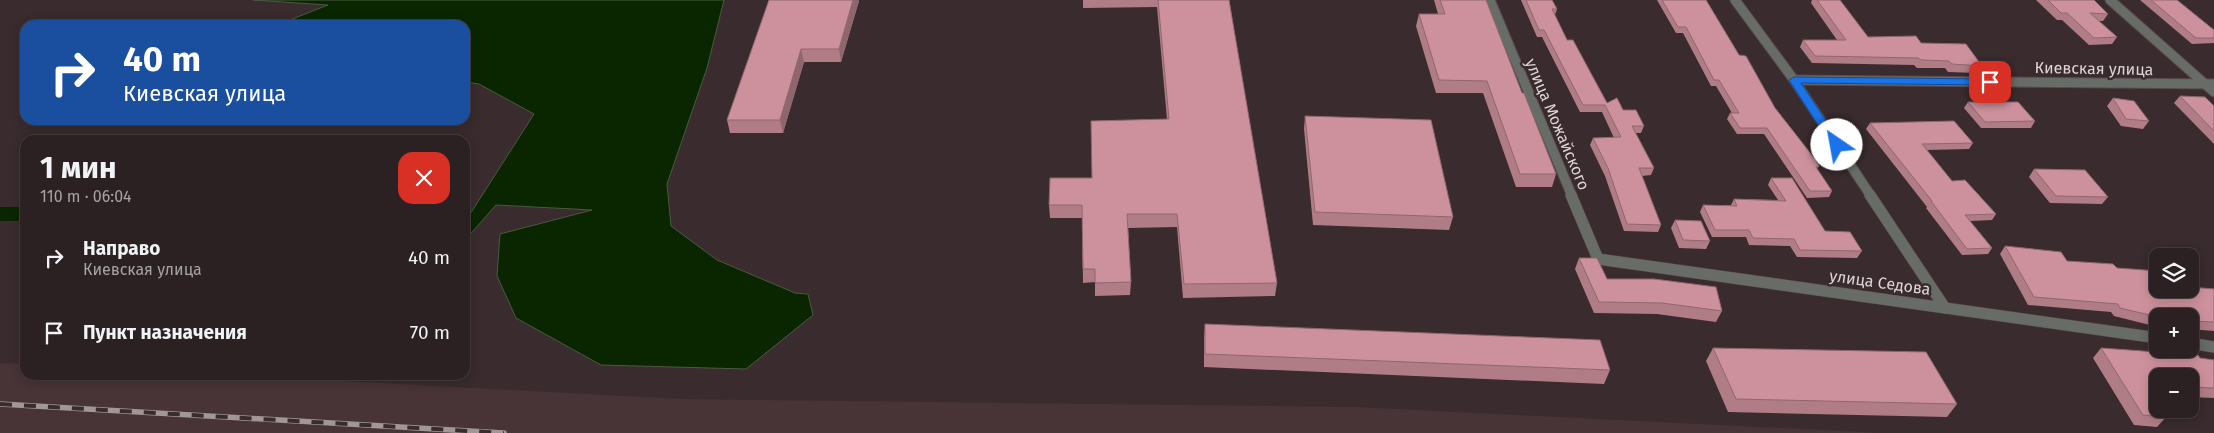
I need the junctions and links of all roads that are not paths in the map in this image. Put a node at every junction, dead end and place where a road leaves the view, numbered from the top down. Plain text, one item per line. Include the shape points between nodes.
1 (1490, 0) edge
2 (1735, 0) edge
3 (2110, 0) edge
4 (1794, 80) junction
5 (2210, 84) edge
6 (2214, 92) edge
7 (1598, 259) joint
8 (1945, 308) junction
9 (2149, 337) edge
10 (2199, 344) edge
11 (2214, 347) edge

1 - 7 street, улица Можайского
2 - 4 street
3 - 5 street
4 - 5 street, Киевская улица
4 - 8 street
5 - 6 street
7 - 8 street, улица Седова
8 - 9 street, улица Седова
10 - 11 street

